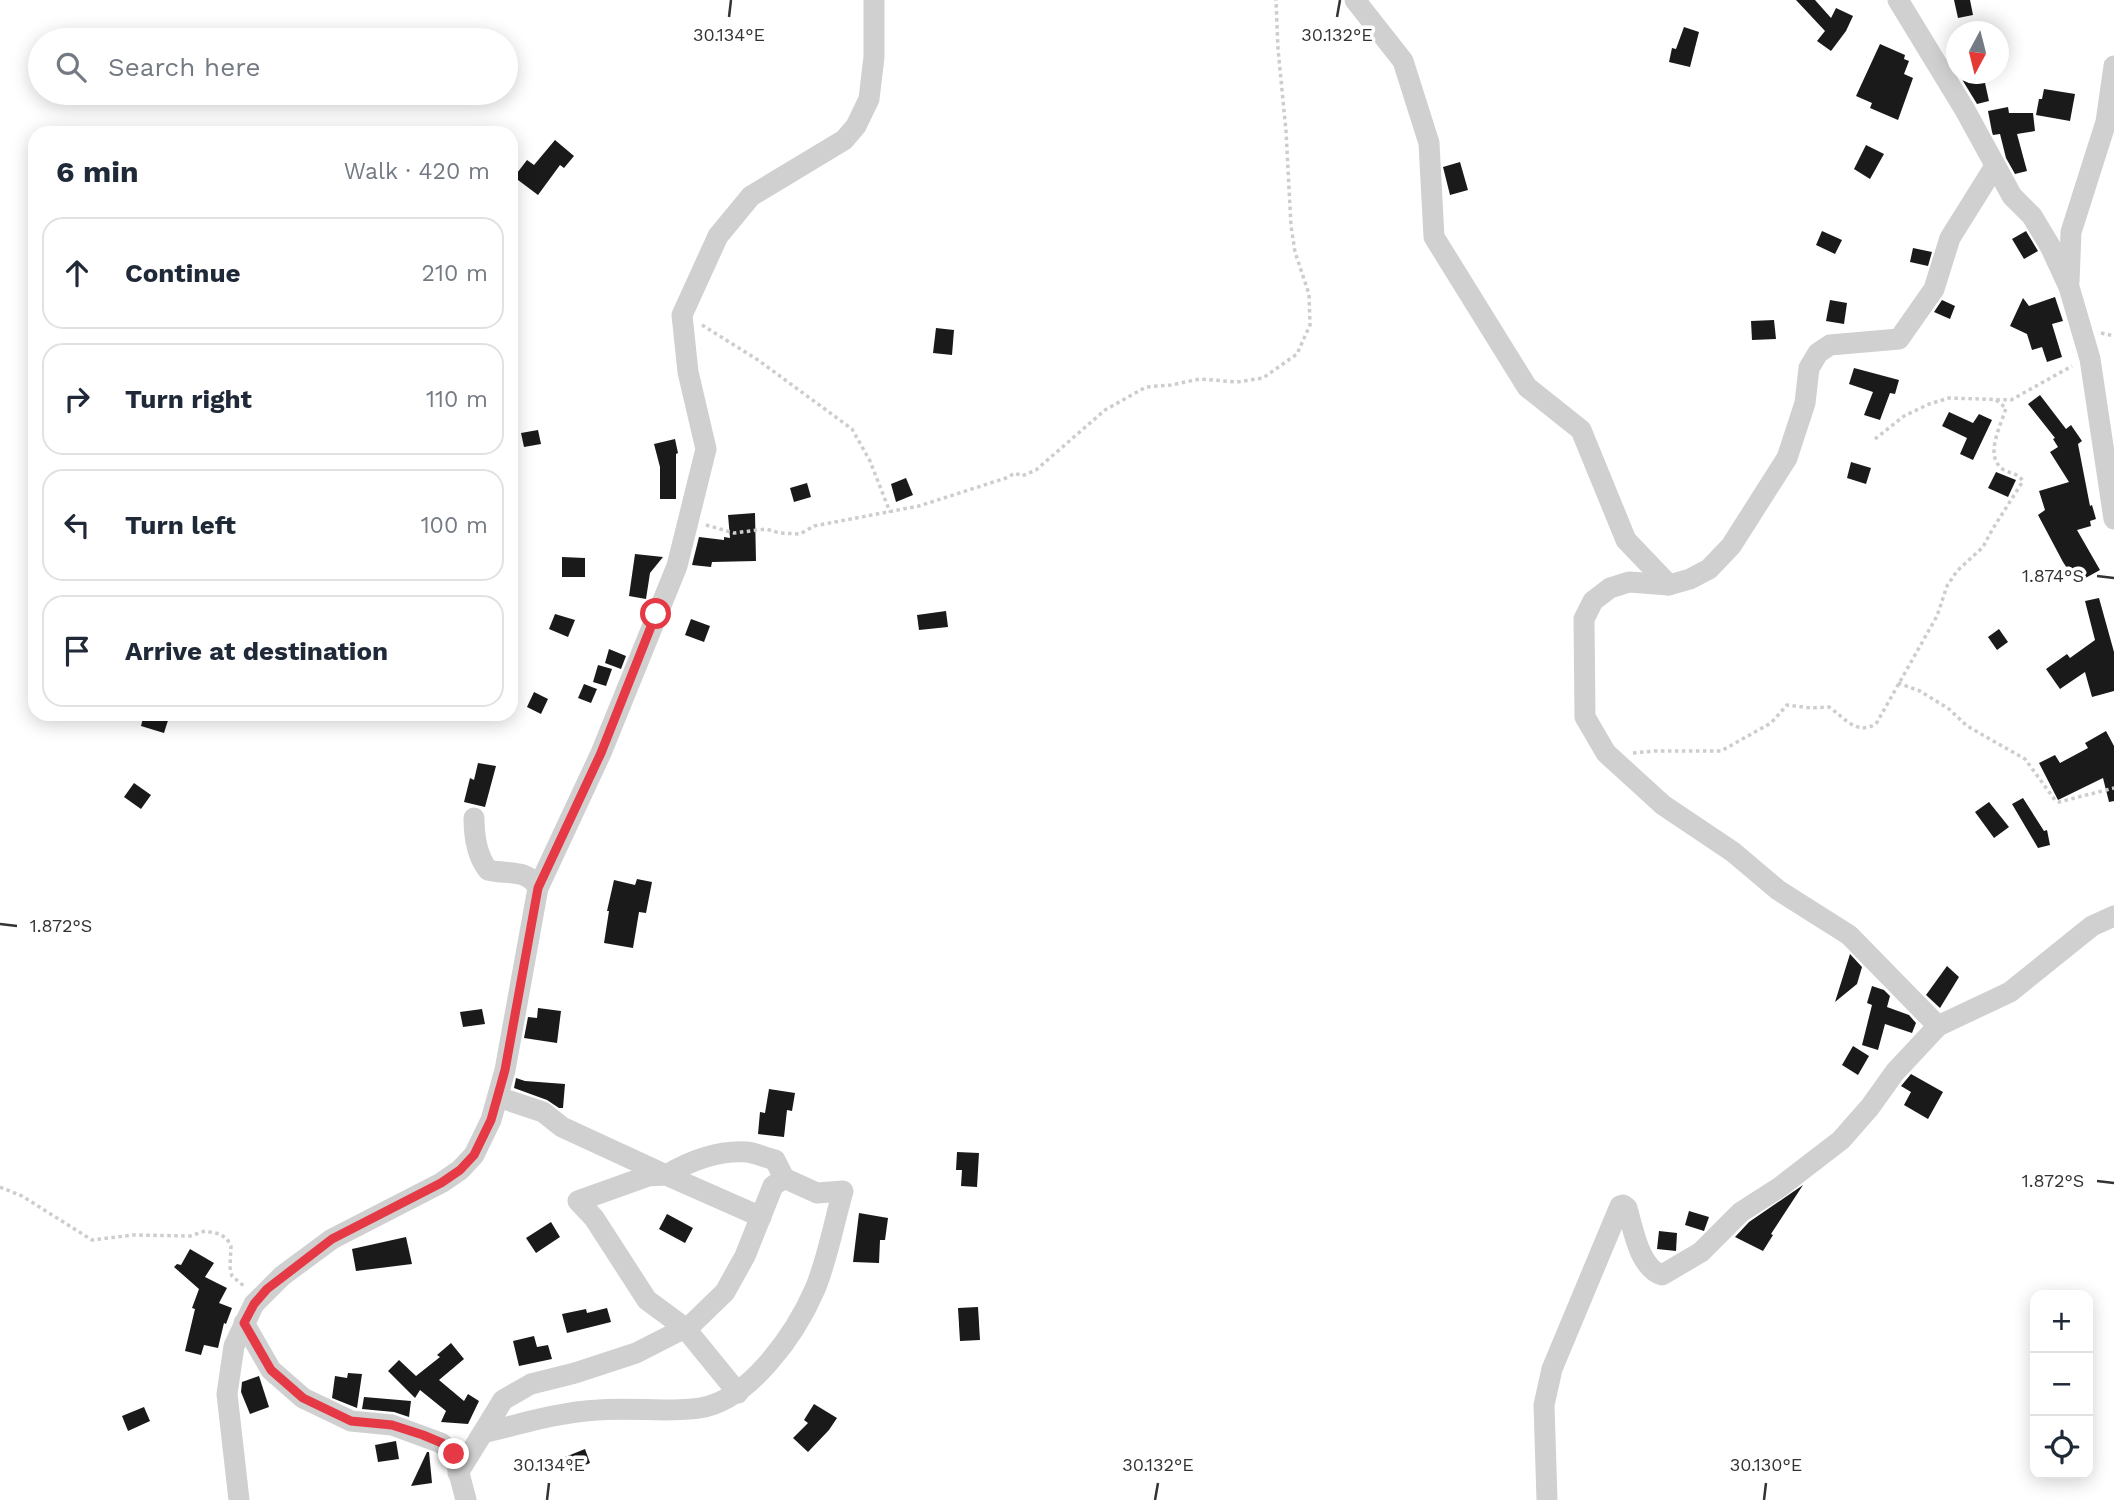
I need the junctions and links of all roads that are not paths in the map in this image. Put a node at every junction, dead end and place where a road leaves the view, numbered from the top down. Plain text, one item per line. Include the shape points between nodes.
1 (874, 0) edge
2 (1355, 0) edge
3 (1898, 0) edge
4 (2114, 66) edge
5 (1995, 166) junction
6 (2069, 288) junction
7 (2114, 519) edge
8 (1669, 585) junction
9 (474, 818) dead end
10 (538, 888) junction
11 (2114, 916) edge
12 (1938, 1026) junction
13 (498, 1097) junction
14 (666, 1175) junction
15 (784, 1178) junction
16 (761, 1217) junction
17 (249, 1314) junction
18 (685, 1328) junction
19 (738, 1393) junction
20 (483, 1433) junction
21 (458, 1473) junction
22 (239, 1500) edge
23 (466, 1500) edge
24 (1547, 1500) edge

1 - 10 street via 869,99 856,126 844,140 751,196 718,236 682,315 688,372 706,449 689,519 677,566 601,753
2 - 8 street via 1403,61 1429,143 1434,237 1527,387 1581,430 1626,540
3 - 5 street
4 - 6 street via 2106,121 2071,232
5 - 6 street via 2011,196 2032,216
5 - 8 street via 1950,238 1934,289 1899,339 1830,345 1818,353 1809,368 1805,403 1787,458 1772,483 1731,546 1709,569
6 - 7 street via 2090,359
8 - 12 street via 1629,582 1610,588 1592,601 1584,619 1585,717 1606,753 1663,805 1733,852 1778,890 1849,935
9 - 10 street via 479,852 488,870 527,875
10 - 13 street
11 - 12 street via 2092,926 2010,992
12 - 24 street via 1841,1140 1741,1212 1701,1252 1662,1275 1648,1267 1627,1208 1620,1206 1552,1370 1544,1405
13 - 14 street via 544,1112 562,1127
13 - 17 street via 474,1155 460,1170 332,1239 282,1276
14 - 15 street via 708,1157 748,1152 775,1160
14 - 16 street
14 - 18 street via 648,1176 578,1201 647,1300
15 - 16 street via 773,1186
15 - 19 street via 817,1193 842,1191 816,1288 767,1364
16 - 18 street via 725,1292
17 - 21 street via 271,1370 303,1398 351,1421 392,1425 442,1443 454,1454
17 - 22 street via 234,1346 227,1394
18 - 19 street
18 - 20 street via 636,1353 531,1384 503,1400
19 - 20 street via 701,1408 599,1409
20 - 21 street
21 - 23 street

